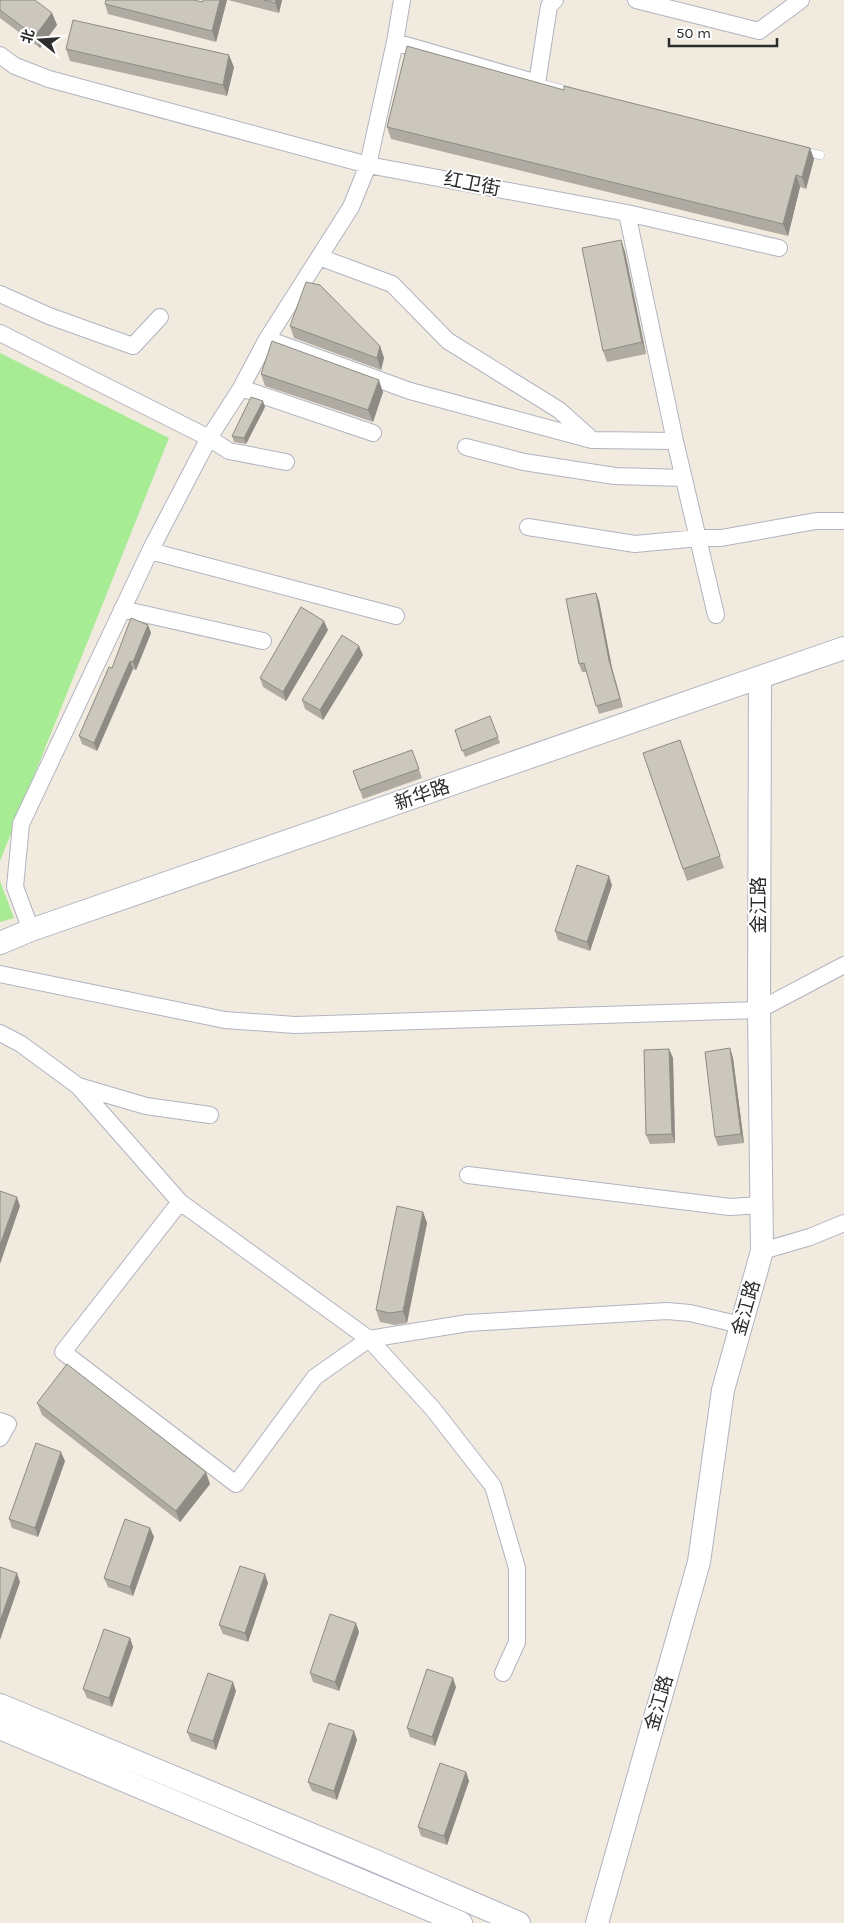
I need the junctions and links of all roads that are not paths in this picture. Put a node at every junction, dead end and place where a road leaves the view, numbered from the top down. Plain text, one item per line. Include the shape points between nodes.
1 (402, 0) edge
2 (555, 0) edge
3 (636, 0) edge
4 (801, 0) edge
5 (395, 42) junction
6 (0, 55) edge
7 (537, 83) junction
8 (584, 95) edge
9 (792, 148) edge
10 (820, 155) dead end
11 (368, 165) junction
12 (627, 213) junction
13 (779, 248) dead end
14 (319, 257) junction
15 (0, 294) edge
16 (160, 317) dead end
17 (0, 333) edge
18 (267, 339) junction
19 (241, 388) junction
20 (373, 433) dead end
21 (209, 438) junction
22 (592, 440) junction
23 (675, 441) junction
24 (466, 447) dead end
25 (286, 462) dead end
26 (684, 478) junction
27 (844, 521) edge
28 (528, 527) dead end
29 (699, 538) junction
30 (150, 551) junction
31 (122, 609) junction
32 (716, 615) dead end
33 (396, 616) dead end
34 (263, 640) dead end
35 (844, 648) edge
36 (760, 677) junction
37 (31, 930) junction
38 (0, 942) edge
39 (844, 965) edge
40 (0, 974) edge
41 (759, 1010) junction
42 (0, 1034) edge
43 (78, 1086) junction
44 (210, 1115) dead end
45 (468, 1175) dead end
46 (180, 1202) junction
47 (761, 1205) junction
48 (844, 1224) edge
49 (762, 1251) junction
50 (741, 1325) junction
51 (369, 1339) junction
52 (0, 1421) edge
53 (0, 1438) edge
54 (503, 1673) dead end
55 (0, 1705) edge
56 (0, 1728) edge
57 (461, 1923) edge
58 (519, 1923) edge
59 (597, 1923) edge

1 - 5 street
2 - 7 street via 550,6
3 - 4 street via 759,31
5 - 7 street
5 - 11 street
6 - 11 street, 红卫街 via 15,66 49,79
7 - 8 lane
9 - 10 lane
11 - 12 street, 红卫街
11 - 14 street via 351,207
12 - 13 street, 红卫街
12 - 23 street
14 - 18 street
14 - 22 street via 392,284 448,341 559,410
15 - 16 street via 49,316 133,346
17 - 21 street
18 - 19 street
18 - 22 street via 410,391
19 - 20 street
19 - 21 street
21 - 25 street via 229,451
21 - 30 street
22 - 23 street
23 - 26 street
24 - 26 street via 524,462 615,476
26 - 29 street
27 - 29 street via 816,521 721,538
28 - 29 street via 634,544
29 - 32 street
30 - 31 street
30 - 33 street
31 - 34 street
31 - 37 street via 21,824 15,888
35 - 36 street, 新华路
36 - 37 street, 新华路
36 - 41 street, 金江路
37 - 38 street, 新华路
39 - 41 street
40 - 41 street via 225,1020 295,1025
41 - 47 street, 金江路
42 - 43 street via 21,1044
43 - 44 street via 146,1106
43 - 46 street
45 - 47 street via 730,1206
46 - 51 street
46 - 51 street via 63,1352 236,1484 315,1376
47 - 49 street, 金江路
48 - 49 street
49 - 50 street, 金江路
50 - 51 street via 667,1311 468,1323
50 - 59 street, 金江路 via 723,1390 700,1562
51 - 54 street via 433,1409 493,1486 517,1568 517,1642
52 - 53 street via 8,1424
55 - 58 street
56 - 57 street

